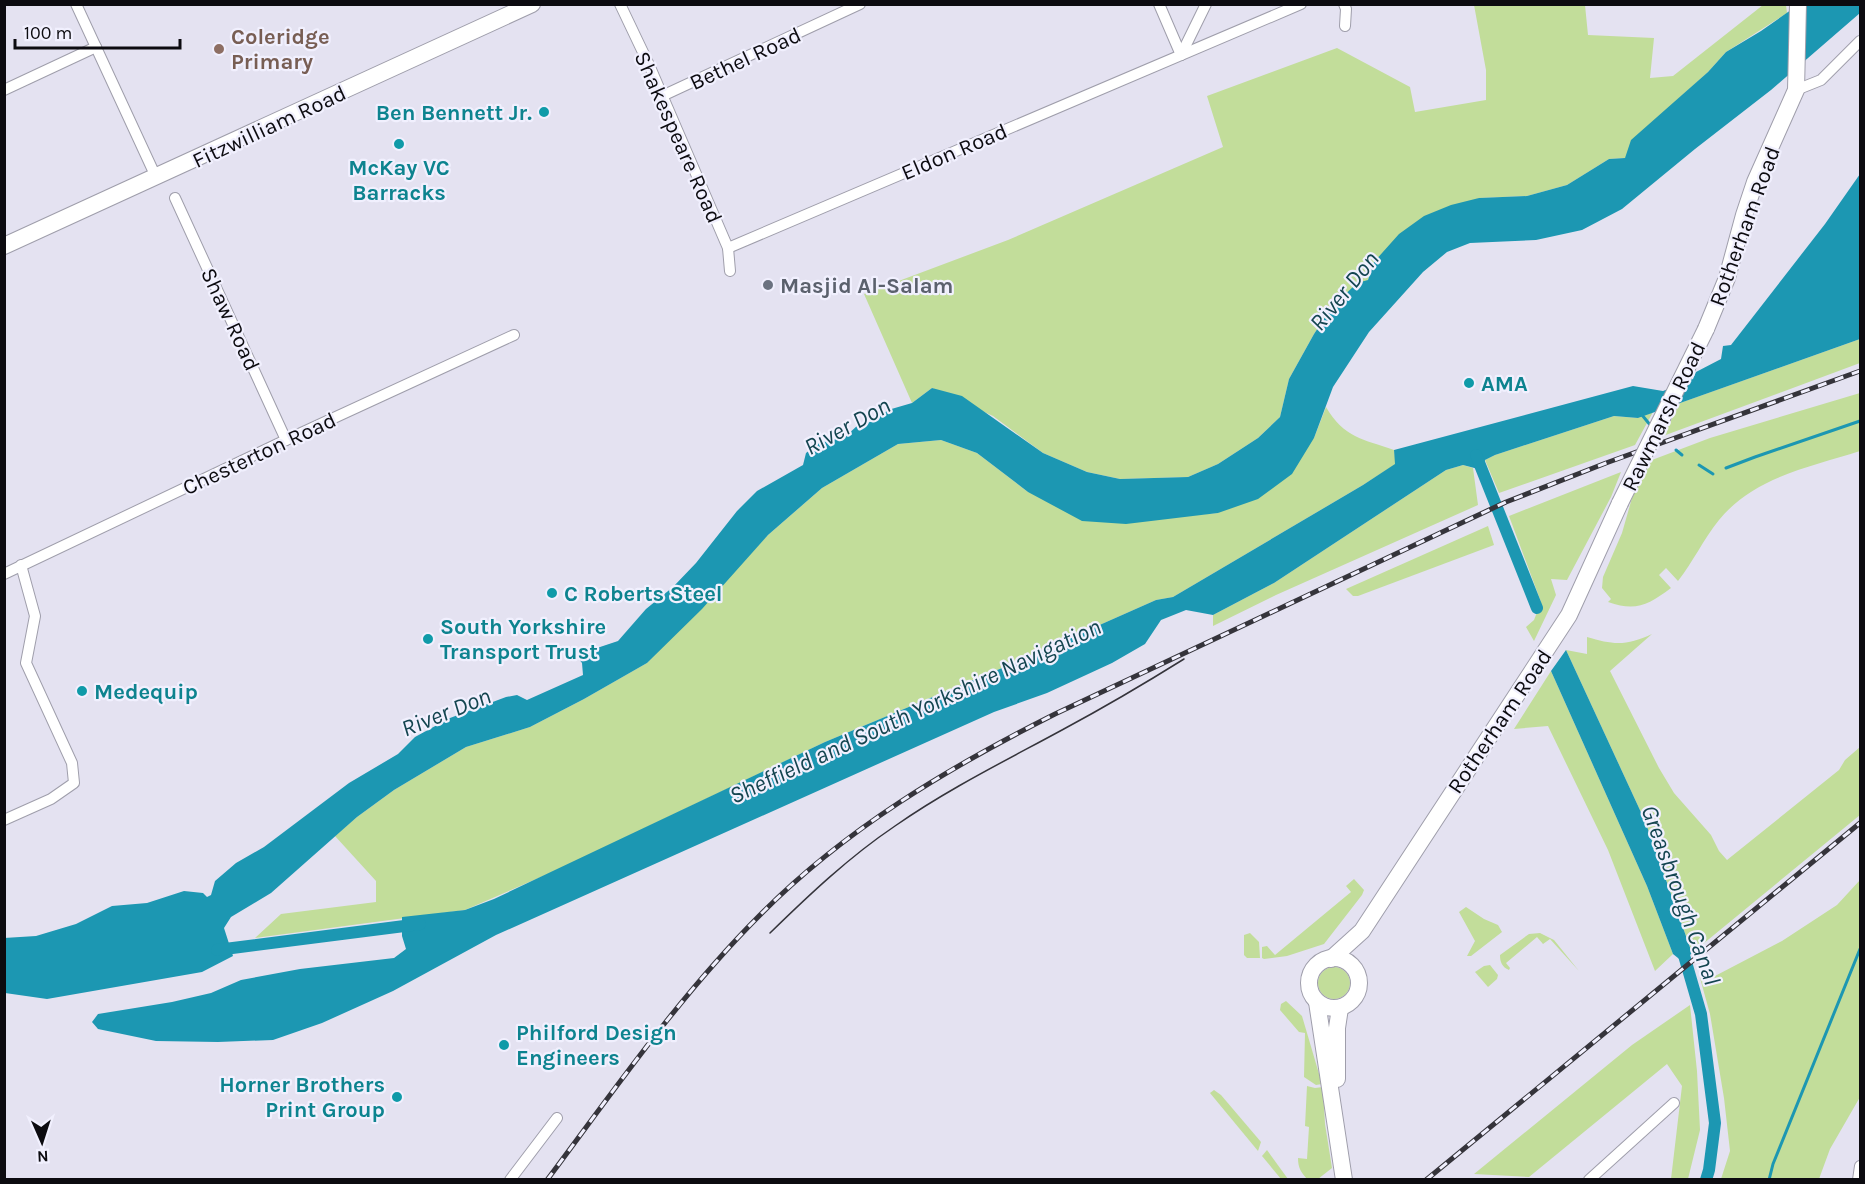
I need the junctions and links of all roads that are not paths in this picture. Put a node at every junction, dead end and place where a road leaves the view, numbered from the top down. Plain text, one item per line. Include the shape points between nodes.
1 (76, 4) edge
2 (532, 4) edge
3 (620, 4) edge
4 (860, 4) edge
5 (1159, 4) edge
6 (1206, 4) edge
7 (1301, 4) edge
8 (1344, 4) edge
9 (1798, 4) edge
10 (1345, 26) dead end
11 (1860, 41) edge
12 (96, 47) junction
13 (1181, 55) junction
14 (4, 90) edge
15 (1796, 90) junction
16 (662, 96) junction
17 (156, 177) junction
18 (175, 198) dead end
19 (4, 246) edge
20 (728, 248) junction
21 (730, 271) dead end
22 (1706, 328) joint
23 (514, 335) dead end
24 (286, 440) junction
25 (1620, 503) joint
26 (21, 565) junction
27 (4, 574) edge
28 (4, 820) edge
29 (1362, 931) junction
30 (1331, 959) junction
31 (1354, 969) junction
32 (1317, 1002) junction
33 (1340, 1008) junction
34 (1674, 1103) dead end
35 (557, 1118) dead end
36 (1338, 1143) junction
37 (1860, 1166) edge
38 (510, 1179) edge
39 (1344, 1179) edge
40 (1588, 1179) edge
41 (1858, 1179) edge

1 - 12 street
2 - 17 main road, Fitzwilliam Road
3 - 16 street, Shakespeare Road
4 - 16 street, Bethel Road
5 - 13 street
6 - 13 street
7 - 13 street, Eldon Road
8 - 10 street
9 - 15 main road, Rotherham Road
11 - 15 street via 1821,80
12 - 14 street
12 - 17 street
13 - 20 street, Eldon Road
15 - 22 main road, Rotherham Road via 1755,182 1727,278
16 - 20 street, Shakespeare Road
17 - 19 main road, Fitzwilliam Road
18 - 24 street, Shaw Road
20 - 21 street, Shakespeare Road
22 - 25 main road, Rawmarsh Road, bridge
23 - 24 street, Chesterton Road
24 - 26 street, Chesterton Road
25 - 29 main road, Rotherham Road via 1565,622
26 - 27 street, Chesterton Road
26 - 28 street via 35,616 26,663 72,763 74,783 51,799
29 - 30 main road, Rotherham Road
29 - 31 main road, Rotherham Road
30 - 31 main road via 1340,959
30 - 32 main road, Rotherham Road via 1320,963 1311,973 1310,989
31 - 33 main road, Rotherham Road via 1358,991
32 - 33 main road
32 - 36 main road, Rotherham Road
33 - 36 main road, Rotherham Road
34 - 40 street
35 - 38 street
36 - 39 main road, Rotherham Road
37 - 41 street

